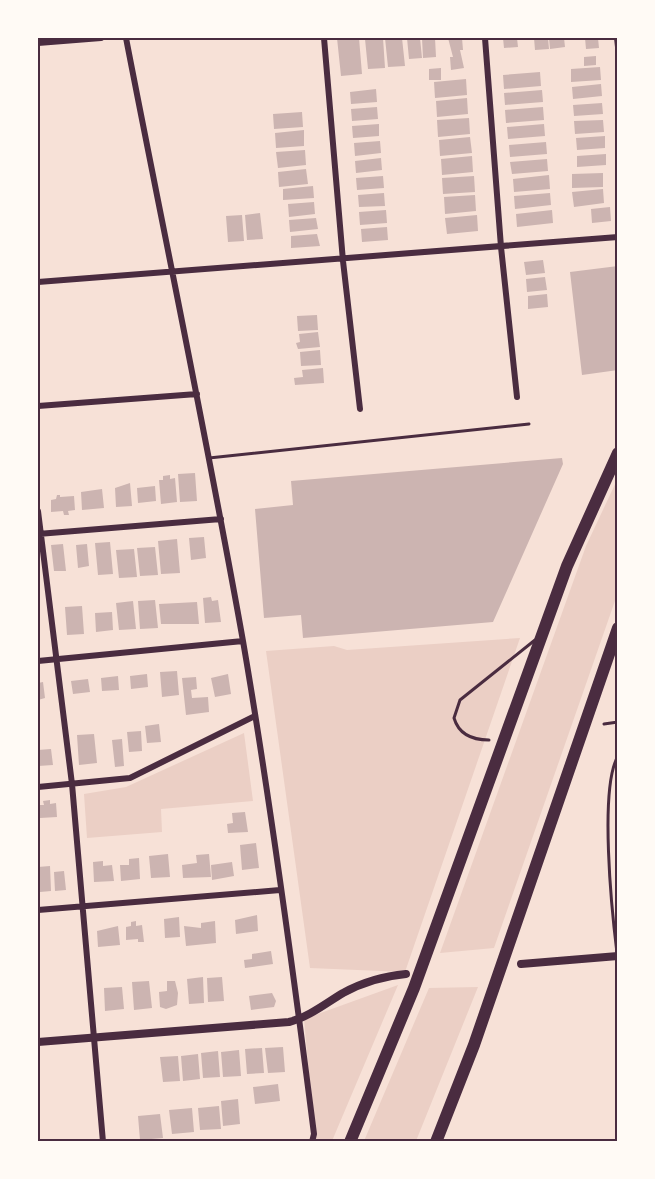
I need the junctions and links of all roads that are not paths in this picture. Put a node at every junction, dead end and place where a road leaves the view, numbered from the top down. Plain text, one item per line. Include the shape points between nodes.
1 (87, 38) edge
2 (101, 38) edge
3 (126, 38) edge
4 (324, 38) edge
5 (485, 38) edge
6 (617, 38) edge
7 (38, 43) edge
8 (618, 47) edge
9 (618, 237) edge
10 (501, 247) junction
11 (343, 261) junction
12 (173, 272) junction
13 (38, 282) edge
14 (197, 394) junction
15 (517, 397) dead end
16 (38, 406) edge
17 (360, 409) dead end
18 (529, 424) dead end
19 (618, 453) edge
20 (209, 458) junction
21 (38, 511) edge
22 (220, 519) junction
23 (39, 533) edge
24 (618, 628) edge
25 (543, 633) junction
26 (243, 641) junction
27 (56, 659) junction
28 (38, 660) edge
29 (255, 716) junction
30 (618, 722) edge
31 (604, 724) dead end
32 (489, 740) dead end
33 (618, 756) edge
34 (72, 784) junction
35 (38, 787) edge
36 (280, 890) junction
37 (83, 906) junction
38 (38, 910) edge
39 (616, 932) edge
40 (618, 955) edge
41 (521, 964) dead end
42 (406, 974) dead end
43 (299, 1019) junction
44 (94, 1037) junction
45 (38, 1042) edge
46 (103, 1142) edge
47 (312, 1142) edge
48 (351, 1142) edge
49 (436, 1142) edge

1 - 2 street
1 - 7 street
3 - 12 street
4 - 11 street
5 - 10 street
6 - 8 street
9 - 10 street
10 - 11 street
10 - 15 street
11 - 12 street
11 - 17 street
12 - 13 street
12 - 14 street
14 - 16 street
14 - 20 street
18 - 20 lane
19 - 25 highway via 578,539
20 - 22 street
21 - 23 street
22 - 23 street
22 - 26 street
23 - 27 street
24 - 49 highway via 485,1013
25 - 32 lane via 457,704 454,718 461,731 475,740
25 - 48 highway via 414,988
26 - 27 street
26 - 29 street
27 - 28 street
27 - 34 street
29 - 34 street via 130,778
29 - 36 street
30 - 31 lane
33 - 39 lane via 610,797 611,902
34 - 35 street
34 - 37 street
36 - 37 street
36 - 43 street
37 - 38 street
37 - 44 street
39 - 40 lane
40 - 41 street
42 - 43 street via 370,981
43 - 44 street
43 - 47 street
44 - 45 street
44 - 46 street

